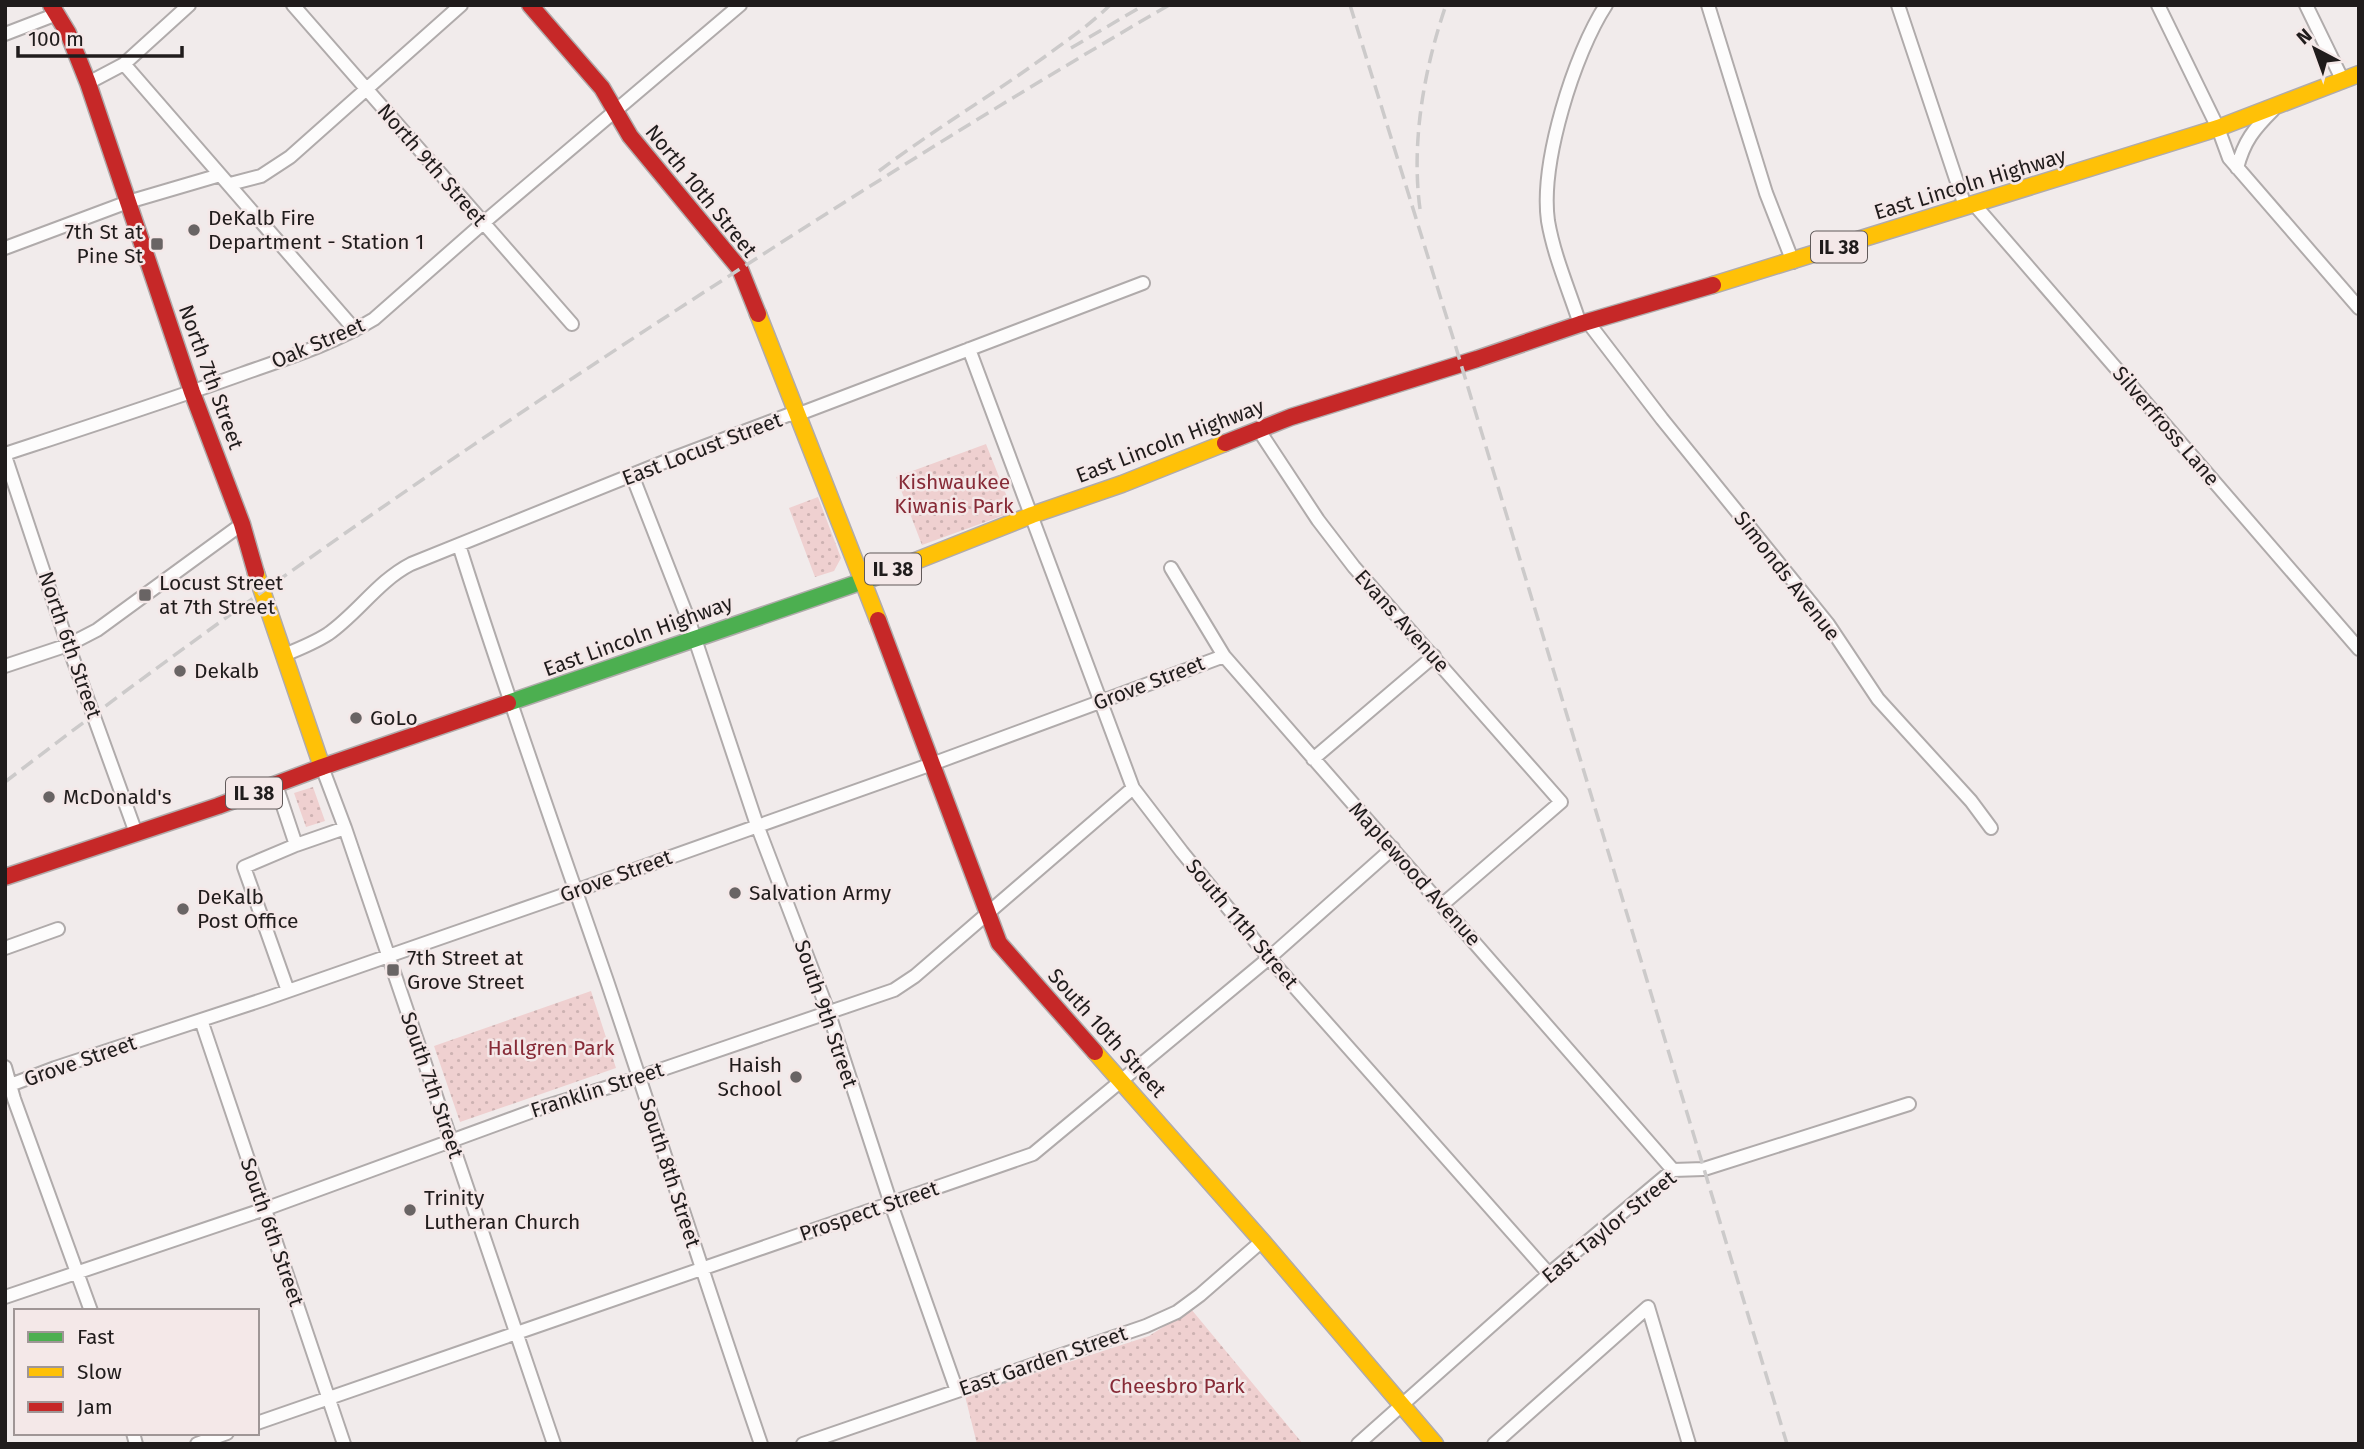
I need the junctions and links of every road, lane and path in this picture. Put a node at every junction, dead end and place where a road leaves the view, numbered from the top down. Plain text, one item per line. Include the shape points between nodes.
1 (188, 5) edge
2 (293, 5) edge
3 (461, 5) edge
4 (530, 5) edge
5 (740, 5) edge
6 (1606, 5) edge
7 (1708, 5) edge
8 (1898, 5) edge
9 (2158, 5) edge
10 (2306, 5) edge
11 (54, 10) edge
12 (5, 34) edge
13 (124, 64) junction
14 (2359, 74) edge
15 (2343, 81) junction
16 (88, 83) junction
17 (367, 90) junction
18 (2278, 105) junction
19 (615, 111) junction
20 (2218, 128) junction
21 (2237, 168) junction
22 (225, 180) junction
23 (128, 202) junction
24 (1969, 205) junction
25 (482, 224) junction
26 (5, 247) edge
27 (1793, 262) junction
28 (1143, 283) dead end
29 (2359, 308) edge
30 (1583, 323) junction
31 (572, 324) dead end
32 (355, 330) junction
33 (969, 349) junction
34 (192, 392) junction
35 (799, 414) junction
36 (1258, 429) junction
37 (5, 455) edge
38 (632, 475) junction
39 (1032, 515) junction
40 (242, 524) junction
41 (459, 545) junction
42 (1171, 568) dead end
43 (864, 581) junction
44 (695, 638) junction
45 (68, 645) junction
46 (2359, 649) edge
47 (284, 655) junction
48 (1224, 656) junction
49 (1434, 656) junction
50 (5, 667) edge
51 (1102, 701) junction
52 (510, 704) junction
53 (1313, 759) junction
54 (932, 764) junction
55 (322, 767) junction
56 (276, 785) junction
57 (1133, 788) junction
58 (757, 825) junction
59 (345, 828) junction
60 (1991, 828) dead end
61 (136, 833) junction
62 (296, 845) junction
63 (1394, 848) junction
64 (5, 877) edge
65 (575, 891) junction
66 (1443, 904) junction
67 (987, 914) junction
68 (58, 929) dead end
69 (5, 948) edge
70 (388, 956) junction
71 (1269, 958) junction
72 (288, 991) junction
73 (828, 1012) junction
74 (201, 1020) junction
75 (5, 1067) edge
76 (638, 1076) junction
77 (1122, 1081) junction
78 (8, 1086) edge
79 (1909, 1104) dead end
80 (451, 1140) junction
81 (1673, 1170) junction
82 (891, 1204) junction
83 (265, 1209) junction
84 (1262, 1241) junction
85 (700, 1269) junction
86 (78, 1272) junction
87 (1549, 1274) junction
88 (5, 1297) edge
89 (90, 1309) edge
90 (515, 1334) junction
91 (957, 1391) junction
92 (328, 1398) junction
93 (1401, 1404) junction
94 (259, 1422) edge
95 (222, 1435) edge
96 (197, 1444) edge
97 (344, 1444) edge
98 (554, 1444) edge
99 (761, 1444) edge
100 (803, 1444) edge
101 (1358, 1444) edge
102 (1435, 1444) edge
103 (1494, 1444) edge
104 (1689, 1444) edge

1 - 13 street
2 - 17 street, North 9th Street
3 - 17 street
4 - 19 street, North 10th Street via 602,88
5 - 19 street, Oak Street
6 - 30 street, Simonds Avenue via 1577,67 1547,183 1551,234
7 - 27 street via 1766,192
8 - 24 street
9 - 20 street
10 - 15 street
11 - 12 street
11 - 16 street, North 7th Street
13 - 16 street
13 - 22 street
14 - 15 street, East Lincoln Highway / IL 38
15 - 18 street, East Lincoln Highway / IL 38
16 - 23 street, North 7th Street
17 - 22 street via 272,170 241,183
17 - 25 street, North 9th Street
18 - 20 street, East Lincoln Highway / IL 38
18 - 21 street via 2255,128 2242,148
19 - 25 street, Oak Street
19 - 35 street, North 10th Street via 630,136 740,269
20 - 21 street
20 - 24 street, East Lincoln Highway / IL 38
21 - 29 street
22 - 23 street
22 - 32 street
23 - 26 street
23 - 34 street, North 7th Street
24 - 27 street, East Lincoln Highway / IL 38
24 - 46 street, Silverfross Lane
25 - 31 street, North 9th Street
25 - 32 street, Oak Street
27 - 30 street, East Lincoln Highway / IL 38
28 - 33 street, East Locust Street
30 - 36 street, East Lincoln Highway / IL 38
30 - 60 street, Simonds Avenue via 1828,624 1878,699
32 - 34 street, Oak Street
33 - 35 street, East Locust Street
33 - 39 street, South 11th Street
34 - 37 street, Oak Street
34 - 40 street, North 7th Street
35 - 38 street, East Locust Street
35 - 43 street, North 10th Street
36 - 39 street, East Lincoln Highway / IL 38
36 - 49 street, Evans Avenue via 1354,567
37 - 45 street, North 6th Street
38 - 41 street, East Locust Street
38 - 44 street
39 - 43 street, East Lincoln Highway / IL 38
39 - 51 street, South 11th Street
40 - 45 street via 104,625
40 - 47 street, North 7th Street
41 - 47 street, East Locust Street via 402,568 329,633
41 - 52 street, South 8th Street
42 - 48 street, Maplewood Avenue
43 - 44 street, East Lincoln Highway / IL 38
43 - 54 street, South 10th Street
44 - 52 street, East Lincoln Highway / IL 38
44 - 58 street, South 9th Street
45 - 50 street
45 - 61 street, North 6th Street
47 - 55 street, North 7th Street
48 - 51 street, Grove Street
48 - 53 street, Maplewood Avenue
49 - 53 street
49 - 66 street, Evans Avenue via 1561,802
51 - 54 street, Grove Street
51 - 57 street, South 11th Street
52 - 55 street, East Lincoln Highway / IL 38
52 - 65 street, South 8th Street
53 - 63 street, Maplewood Avenue
54 - 58 street, Grove Street
54 - 67 street, South 10th Street
55 - 56 street, East Lincoln Highway / IL 38
55 - 59 street, South 7th Street
56 - 61 street, East Lincoln Highway / IL 38
56 - 62 street
57 - 67 street, Franklin Street
57 - 71 street, South 11th Street
58 - 65 street, Grove Street
58 - 73 street, South 9th Street
59 - 62 street
59 - 70 street, South 7th Street
61 - 64 street, East Lincoln Highway / IL 38
62 - 72 street via 244,867
63 - 66 street, Maplewood Avenue
63 - 71 street, Prospect Street
65 - 70 street, Grove Street
65 - 76 street, South 8th Street
66 - 81 street, Maplewood Avenue
67 - 73 street, Franklin Street via 905,984
67 - 77 street, South 10th Street via 999,943
68 - 69 street
70 - 72 street, Grove Street
70 - 80 street, South 7th Street
71 - 77 street, Prospect Street
71 - 87 street, South 11th Street
72 - 74 street, Grove Street
73 - 76 street, Franklin Street
73 - 82 street, South 9th Street
74 - 78 street, Grove Street
74 - 83 street, South 6th Street
75 - 78 street
76 - 80 street, Franklin Street
76 - 85 street, South 8th Street
77 - 82 street, Prospect Street via 1033,1154
77 - 84 street, South 10th Street
78 - 86 street
79 - 81 street, East Taylor Street via 1704,1169
80 - 83 street, Franklin Street
80 - 90 street, South 7th Street
81 - 87 street, East Taylor Street
82 - 85 street, Prospect Street
82 - 91 street, South 9th Street
83 - 86 street, Franklin Street
83 - 92 street, South 6th Street
84 - 91 street, East Garden Street via 1177,1312
84 - 93 street, South 10th Street
85 - 90 street, Prospect Street
85 - 99 street, South 8th Street
86 - 88 street, Franklin Street
86 - 89 street
87 - 93 street, East Taylor Street
90 - 92 street, Prospect Street
90 - 98 street, South 7th Street
91 - 100 street, East Garden Street
92 - 94 street, Prospect Street
92 - 97 street, South 6th Street
93 - 101 street, East Taylor Street
93 - 102 street, South 10th Street
95 - 96 street
103 - 104 street via 1648,1307

